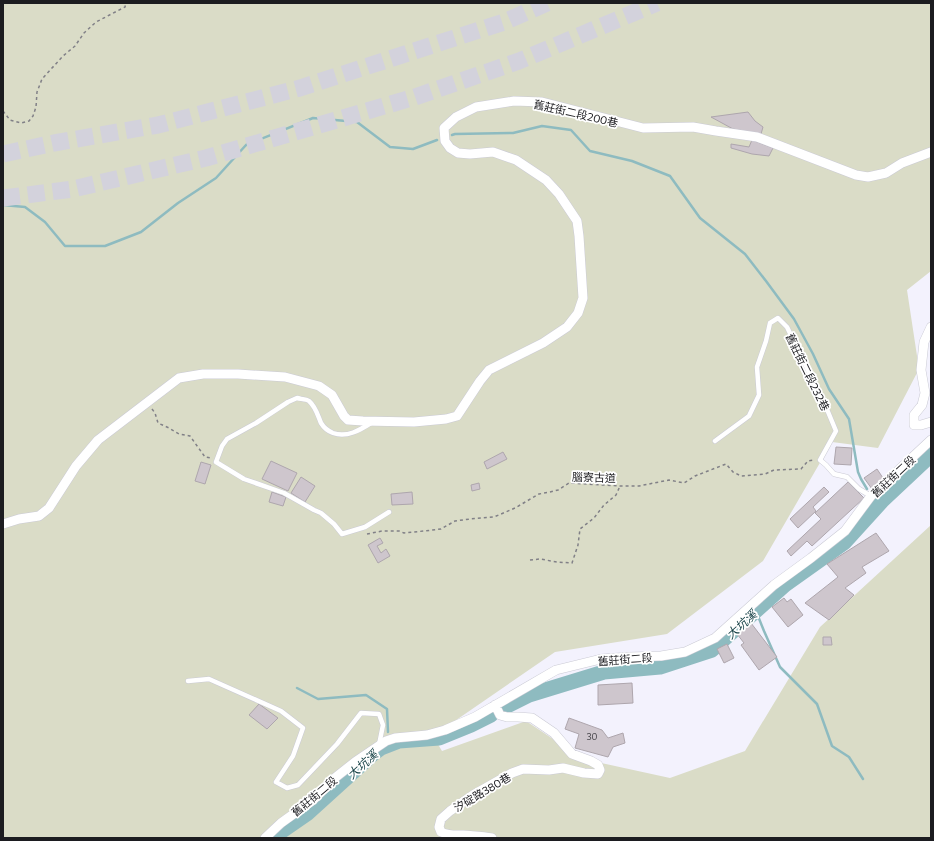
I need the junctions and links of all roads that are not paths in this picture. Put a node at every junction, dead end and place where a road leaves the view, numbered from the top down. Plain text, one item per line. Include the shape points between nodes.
1 (931, 152) edge
2 (931, 327) edge
3 (374, 420) junction
4 (931, 422) edge
5 (931, 440) edge
6 (715, 441) dead end
7 (873, 494) junction
8 (389, 512) dead end
9 (3, 524) edge
10 (188, 681) dead end
11 (494, 705) junction
12 (378, 746) junction
13 (265, 838) edge
14 (492, 838) edge

1 - 3 street, 舊莊街二段200巷 via 902,163 886,173 868,177 856,175 757,137 693,127 643,128 542,102 514,101 476,108 456,117 444,128 445,141 450,148 470,154 493,152 516,160 546,180 559,194 577,221 583,298 578,313 568,327 542,344 489,370 456,416 414,422
2 - 4 street via 924,342 921,370 925,393 922,405 914,416 914,425 921,426
3 - 8 lane via 361,429 338,435 328,431 322,424 309,401 297,398 227,439 216,462 244,479 284,493 322,513 342,534 365,527
3 - 9 street via 348,420 332,395 319,386 285,378 238,374 203,374 179,378 98,440 76,466 49,508 38,516
5 - 7 street, 舊莊街二段
6 - 7 lane, 舊莊街二段232巷 via 749,416 759,395 757,367 770,324 778,318 787,327 836,431 820,460 834,474 847,477 859,489
7 - 11 street, 舊莊街二段 via 845,531 774,585 715,638 685,652 601,659 556,670
10 - 12 lane via 209,679 281,711 303,728 293,756 276,782 287,788 298,785 337,744 361,713 379,714 383,724
11 - 12 street, 舊莊街二段 via 475,717 445,730 427,735 395,738
11 - 14 street, 汐碇路380巷 via 500,715 532,718 554,733 572,754 598,765 600,770 598,774 563,768 512,773 473,795 441,819 441,832 448,836
12 - 13 street, 舊莊街二段 via 336,777 313,800

